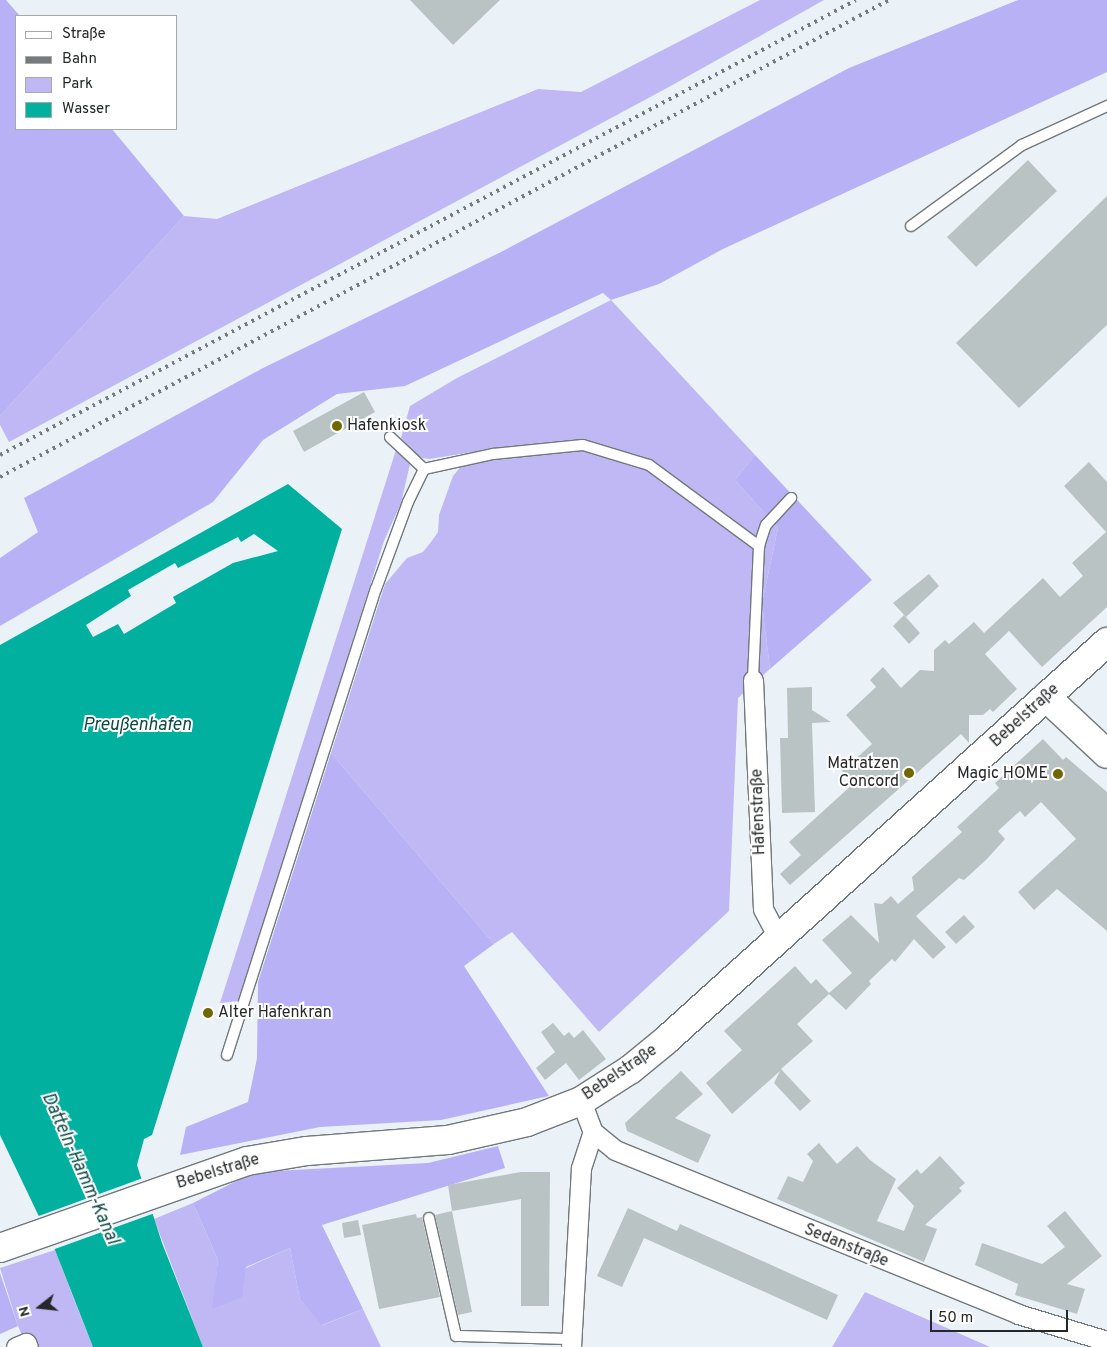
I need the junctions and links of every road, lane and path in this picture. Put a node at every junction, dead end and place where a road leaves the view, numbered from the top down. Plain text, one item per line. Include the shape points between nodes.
1 (1107, 106) edge
2 (911, 226) dead end
3 (390, 437) dead end
4 (424, 469) junction
5 (791, 498) dead end
6 (759, 546) junction
7 (1107, 642) edge
8 (753, 680) joint
9 (1046, 697) junction
10 (1107, 754) edge
11 (779, 939) junction
12 (227, 1055) dead end
13 (581, 1101) junction
14 (593, 1132) junction
15 (429, 1218) dead end
16 (3, 1247) edge
17 (1107, 1341) edge
18 (571, 1343) edge
19 (16, 1347) edge
20 (28, 1347) edge

1 - 2 lane via 1022,145
3 - 4 lane
4 - 6 lane via 492,454 583,445 649,465
4 - 12 lane via 408,502 376,589
5 - 6 lane via 766,525
6 - 8 lane
7 - 9 main road, Bebelstraße
8 - 11 street, Hafenstraße via 763,909
9 - 10 main road
9 - 11 main road, Bebelstraße
11 - 13 main road, Bebelstraße via 664,1042
13 - 14 street, Sedanstraße
13 - 16 main road, Bebelstraße via 527,1122 476,1135 281,1155 247,1162
14 - 17 street, Sedanstraße via 615,1150 769,1215 1018,1314
14 - 18 street via 580,1168
15 - 18 lane via 456,1336
19 - 20 street via 26,1343

